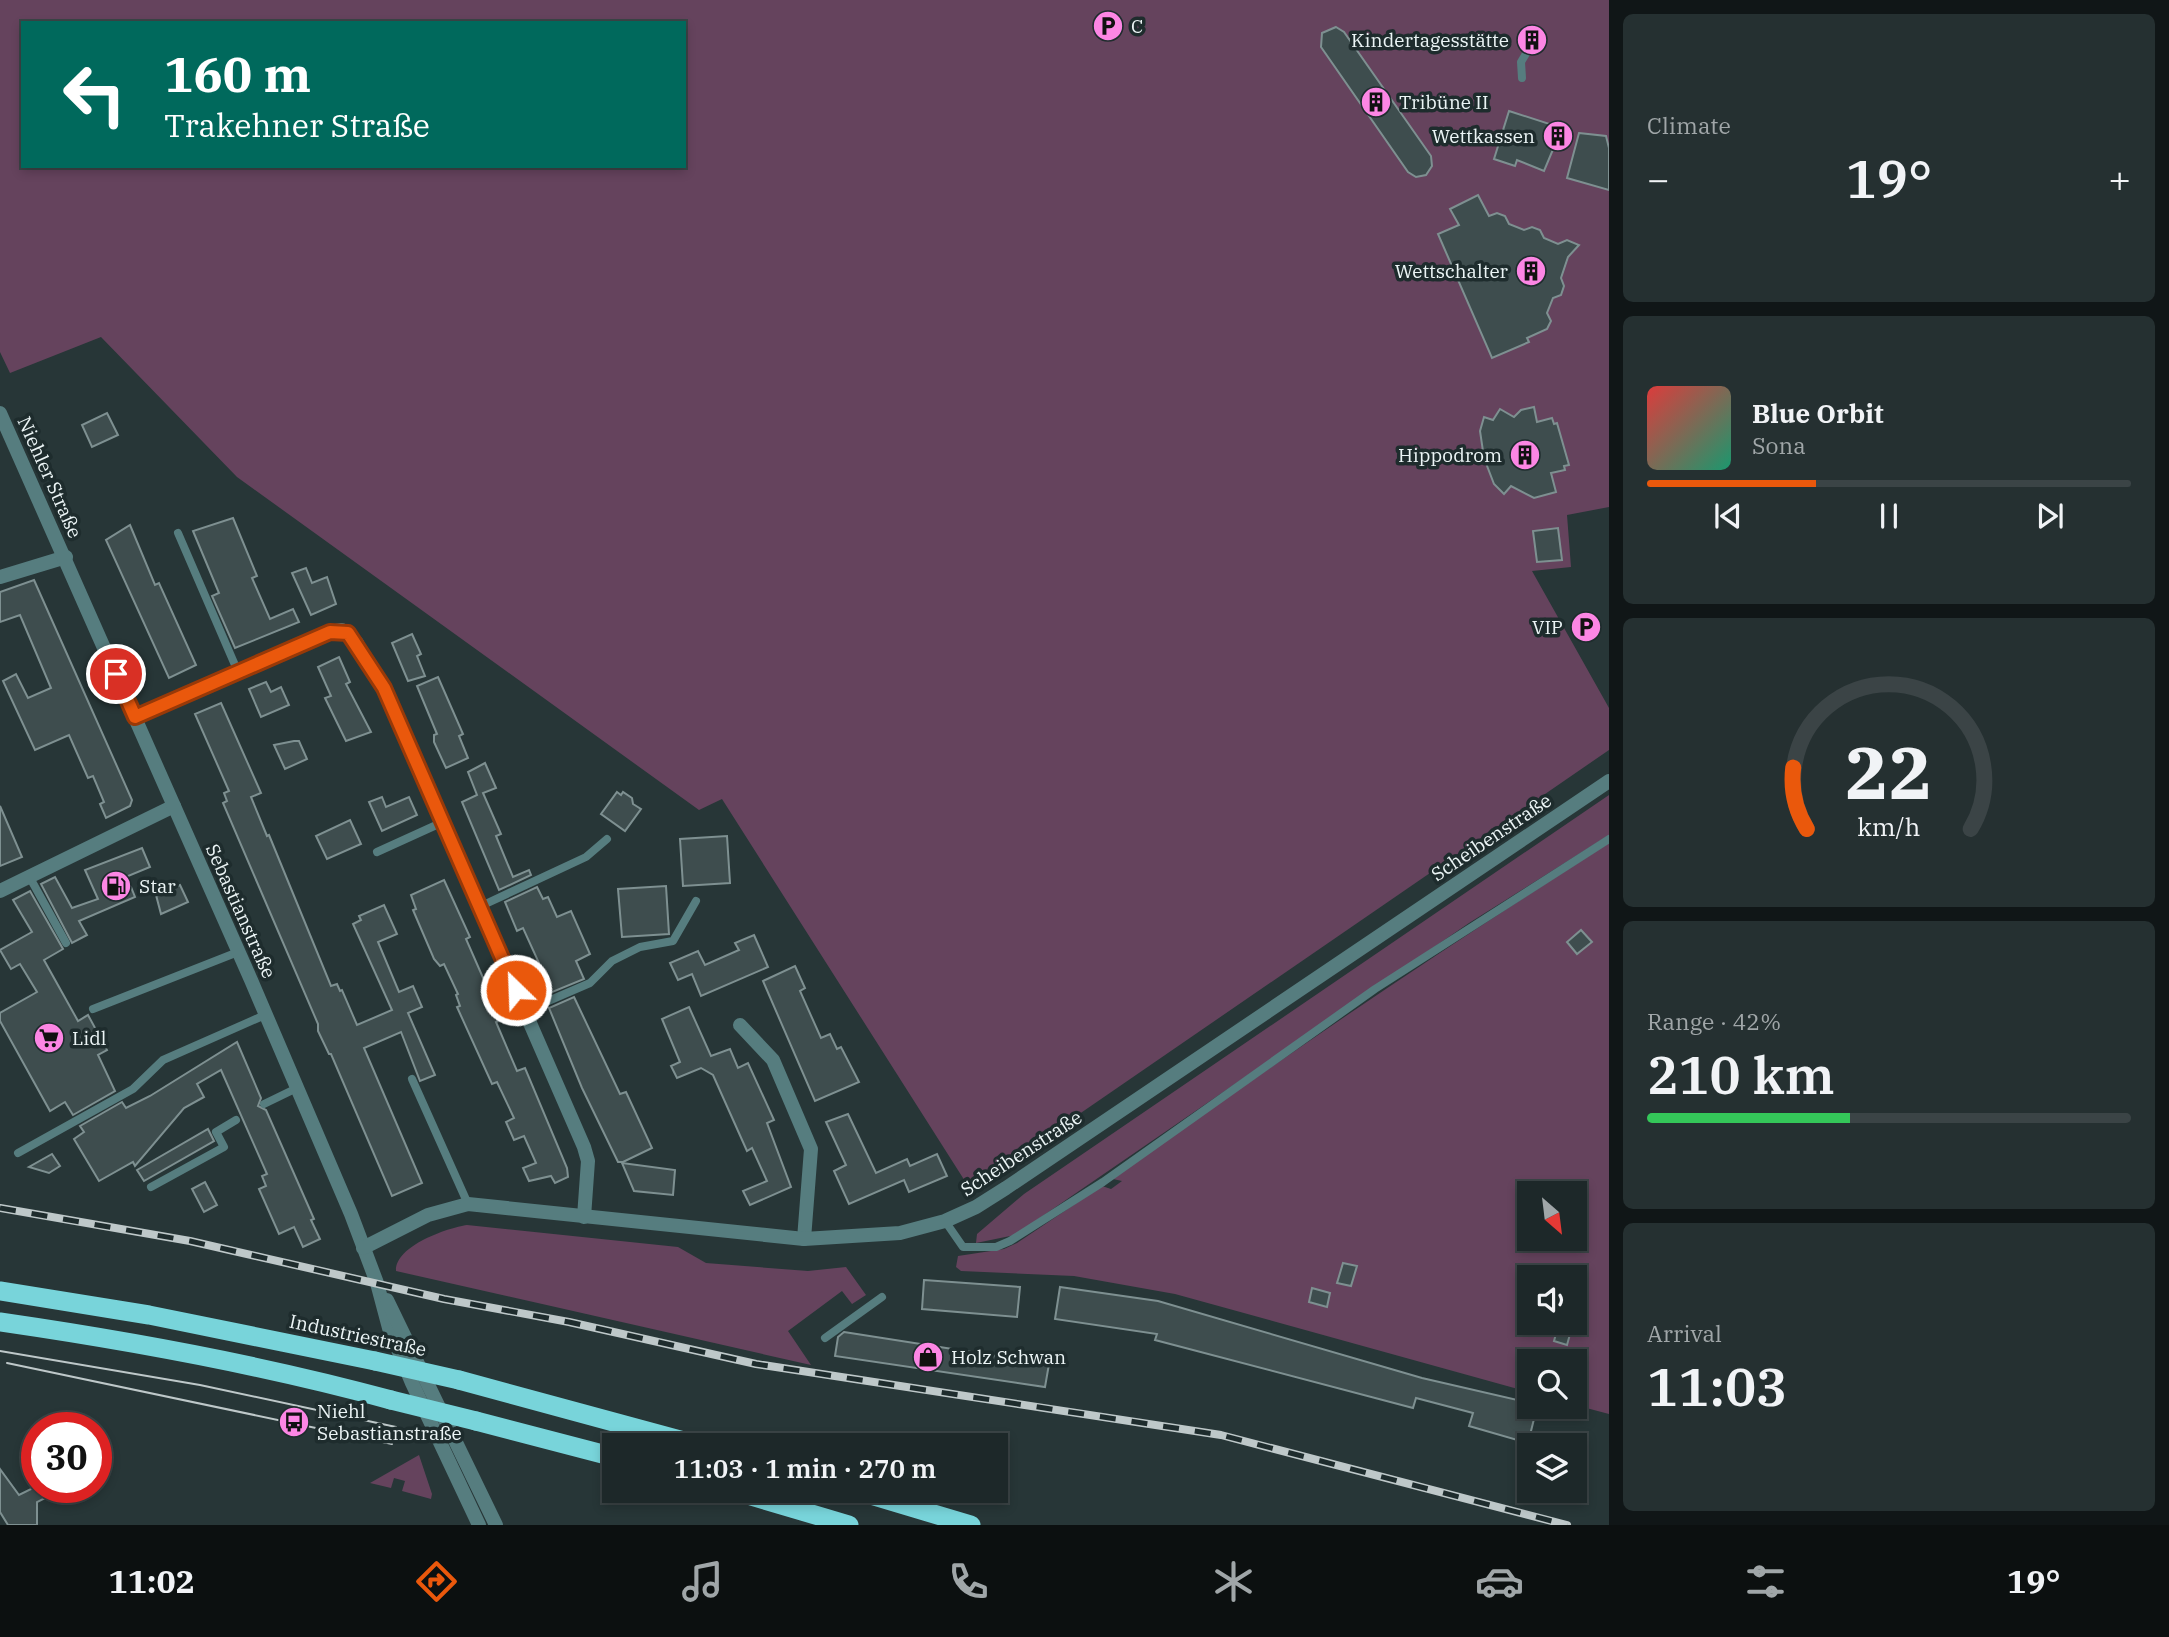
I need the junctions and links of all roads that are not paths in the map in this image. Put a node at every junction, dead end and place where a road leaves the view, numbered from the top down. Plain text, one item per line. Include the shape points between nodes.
1 (1527, 52) dead end
2 (1522, 78) dead end
3 (0, 413) edge
4 (178, 533) dead end
5 (66, 557) junction
6 (0, 577) edge
7 (238, 672) junction
8 (135, 717) junction
9 (1609, 781) edge
10 (174, 806) junction
11 (443, 822) junction
12 (607, 839) dead end
13 (1609, 839) edge
14 (377, 852) dead end
15 (29, 876) junction
16 (0, 891) edge
17 (696, 901) dead end
18 (479, 907) junction
19 (66, 943) dead end
20 (238, 952) junction
21 (93, 1009) dead end
22 (525, 1011) junction
23 (265, 1015) junction
24 (740, 1025) dead end
25 (412, 1079) dead end
26 (297, 1088) junction
27 (264, 1104) dead end
28 (236, 1120) dead end
29 (18, 1153) dead end
30 (151, 1187) dead end
31 (467, 1204) junction
32 (584, 1217) junction
33 (945, 1221) junction
34 (804, 1239) junction
35 (363, 1248) junction
36 (377, 1283) junction
37 (0, 1291) edge
38 (882, 1297) dead end
39 (0, 1322) edge
40 (825, 1338) dead end
41 (654, 1433) edge
42 (602, 1454) edge
43 (775, 1503) edge
44 (897, 1503) edge
45 (479, 1525) edge
46 (496, 1525) edge
47 (849, 1525) edge
48 (971, 1525) edge

1 - 2 lane via 1521,62
3 - 5 street, Niehler Straße
4 - 7 lane
5 - 6 street
5 - 8 street, Sebastianstraße
7 - 8 street
7 - 11 street via 330,632 348,633 384,688
8 - 10 street, Sebastianstraße
9 - 33 street, Scheibenstraße via 1006,1188
10 - 15 street
10 - 20 street, Sebastianstraße
11 - 14 lane
11 - 18 street
12 - 18 lane via 573,864
13 - 33 lane via 1375,989 1104,1182 1010,1241 996,1247 963,1247
15 - 16 street
15 - 19 lane
17 - 22 lane via 673,942 640,947 610,962 590,983
18 - 22 street
20 - 21 lane
20 - 23 street, Sebastianstraße
22 - 32 street via 588,1161
23 - 26 street, Sebastianstraße
23 - 29 lane via 163,1060 133,1089
24 - 34 street via 773,1060 811,1149
25 - 31 lane
26 - 27 lane
26 - 35 street, Sebastianstraße
28 - 30 lane via 216,1132 223,1147
31 - 32 street, Scheibenstraße
31 - 35 street, Scheibenstraße via 428,1215
32 - 34 street, Scheibenstraße
33 - 34 street, Scheibenstraße via 900,1233
35 - 36 street, Sebastianstraße
36 - 45 street, Sebastianstraße via 389,1328 412,1383
36 - 46 street, Sebastianstraße
37 - 41 highway, Industriestraße, bridge via 149,1315 375,1361
38 - 40 lane
39 - 42 highway, bridge via 312,1378
43 - 47 highway
44 - 48 highway

